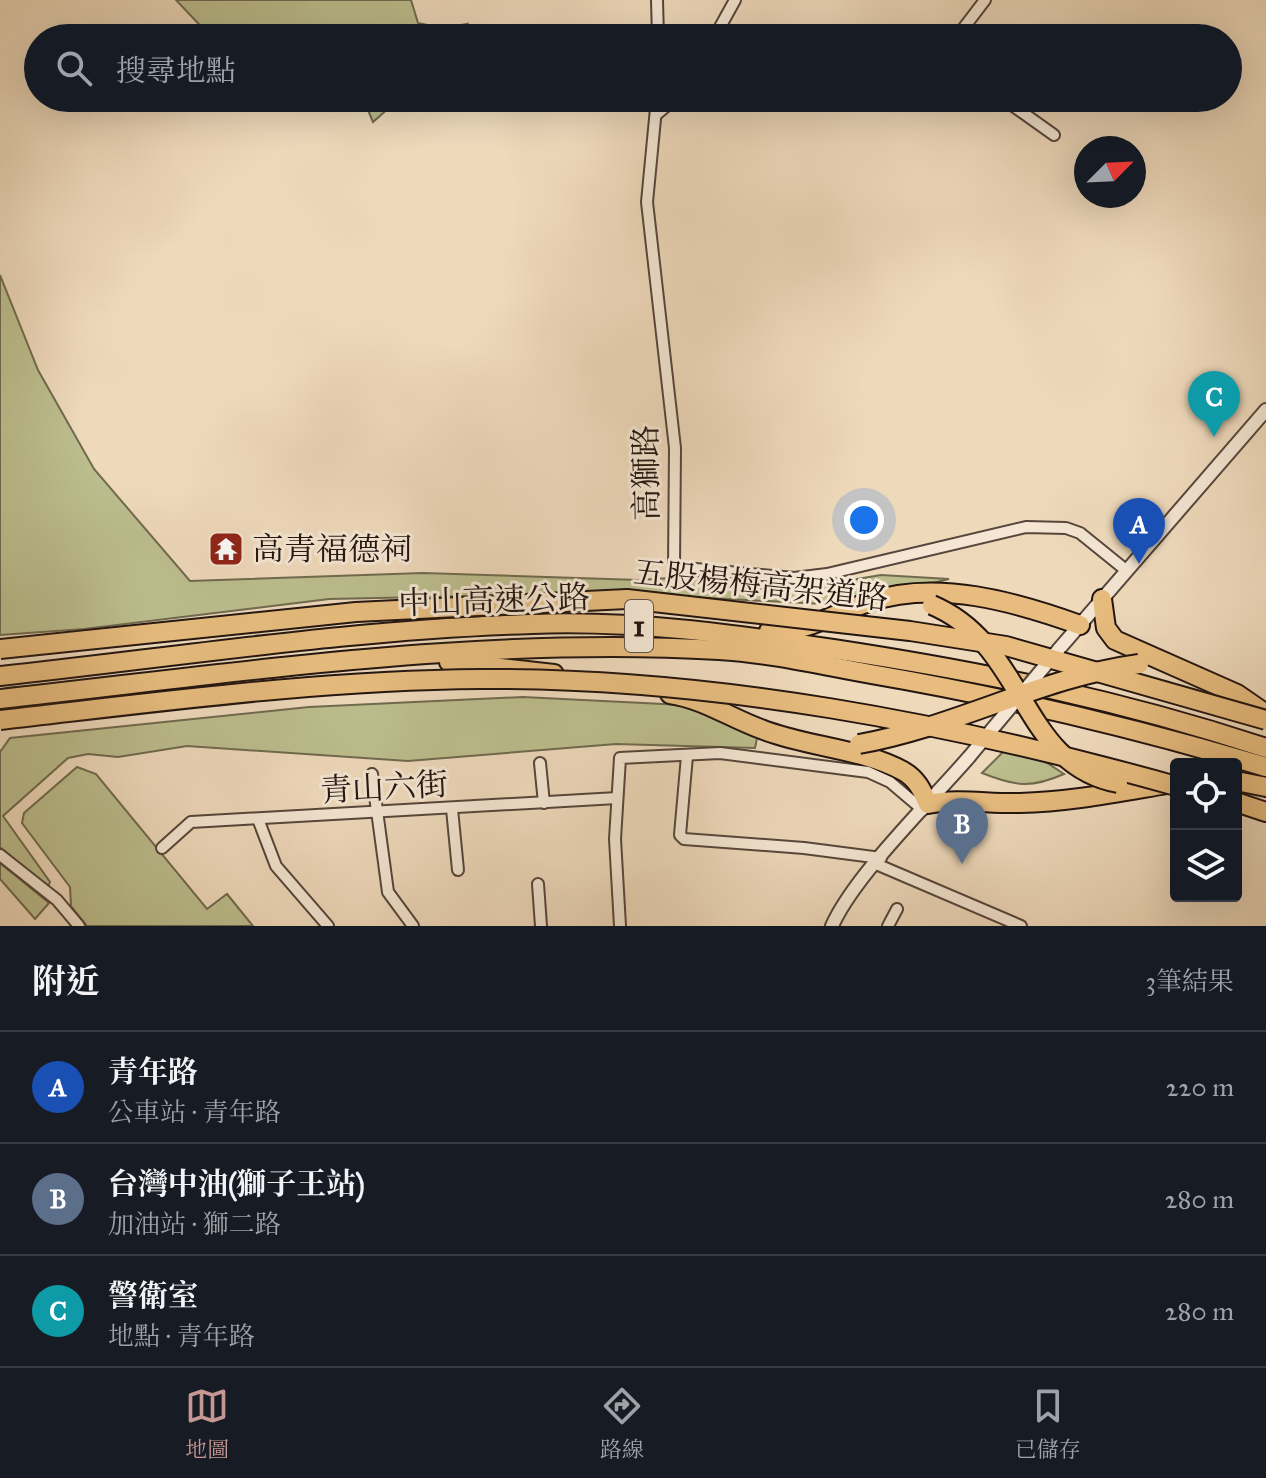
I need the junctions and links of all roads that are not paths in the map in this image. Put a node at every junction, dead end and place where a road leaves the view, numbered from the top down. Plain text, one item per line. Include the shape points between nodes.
1 (657, 0) edge
2 (735, 0) edge
3 (985, 0) edge
4 (658, 24) edge
5 (722, 24) edge
6 (967, 24) edge
7 (659, 112) edge
8 (1022, 112) edge
9 (657, 114) joint
10 (1054, 135) dead end
11 (1266, 410) edge
12 (1127, 571) junction
13 (909, 596) junction
14 (1102, 599) junction
15 (1080, 625) junction
16 (690, 627) junction
17 (0, 649) edge
18 (374, 658) junction
19 (1180, 668) junction
20 (0, 676) edge
21 (1022, 694) junction
22 (0, 699) edge
23 (1266, 717) edge
24 (0, 720) edge
25 (834, 748) junction
26 (1266, 748) edge
27 (687, 756) junction
28 (540, 763) dead end
29 (1266, 767) edge
30 (372, 774) dead end
31 (1170, 782) edge
32 (1242, 782) edge
33 (1170, 785) edge
34 (1144, 787) junction
35 (1266, 787) edge
36 (617, 798) junction
37 (544, 803) junction
38 (1242, 804) edge
39 (925, 807) junction
40 (452, 809) junction
41 (1266, 812) edge
42 (378, 814) junction
43 (258, 819) junction
44 (162, 848) dead end
45 (0, 855) edge
46 (879, 861) junction
47 (458, 870) dead end
48 (538, 884) dead end
49 (897, 909) dead end
50 (79, 926) edge
51 (328, 926) edge
52 (413, 926) edge
53 (541, 926) edge
54 (620, 926) edge
55 (832, 926) edge
56 (888, 926) edge
57 (1021, 926) edge

1 - 4 street
2 - 5 street
3 - 6 street
7 - 9 street
8 - 10 street
9 - 12 street, 高獅路 via 647,202 675,448 674,567 794,578 1026,527 1080,533
11 - 12 street
12 - 14 street
13 - 15 highway via 952,594 1012,601
13 - 16 highway via 870,602 798,630
13 - 21 highway, bridge via 948,612 975,633
14 - 15 street
14 - 19 highway via 1106,628 1115,640
15 - 21 street, bridge
16 - 20 highway, 中山高速公路 / 1 via 534,623 407,631
16 - 26 highway, 中山高速公路 / 1 via 972,670 1159,713
17 - 23 highway, 五股楊梅高架道路 / 1, bridge via 356,612 627,599 1006,646
18 - 22 highway, 中山高速公路 / 1
18 - 25 highway via 549,673 682,696 721,708 759,729
18 - 29 highway, 中山高速公路 / 1 via 536,647 734,652 997,696 1139,729
19 - 21 highway, bridge via 1107,668
19 - 23 highway via 1237,694
21 - 25 highway, bridge via 931,728
21 - 34 highway, bridge via 1042,734 1068,763 1103,780
21 - 39 street, bridge
24 - 31 highway, 1, bridge via 360,685 480,679 628,685 870,715
25 - 39 highway via 902,771 919,784
27 - 36 street via 620,758
27 - 39 street via 720,753 868,772
27 - 46 street via 680,835 684,839 804,848
28 - 37 street
30 - 42 street
32 - 35 highway
33 - 34 highway
34 - 39 highway via 1035,802 950,800
36 - 37 street, 青山六街
36 - 54 street
37 - 40 street, 青山六街
38 - 41 highway
39 - 46 street
40 - 42 street, 青山六街
40 - 47 street
42 - 43 street, 青山六街
42 - 52 street via 388,892
43 - 44 street, 青山六街 via 191,822
43 - 51 street via 276,866
45 - 50 street via 57,900
46 - 55 street
46 - 57 street
48 - 53 street
49 - 56 street

